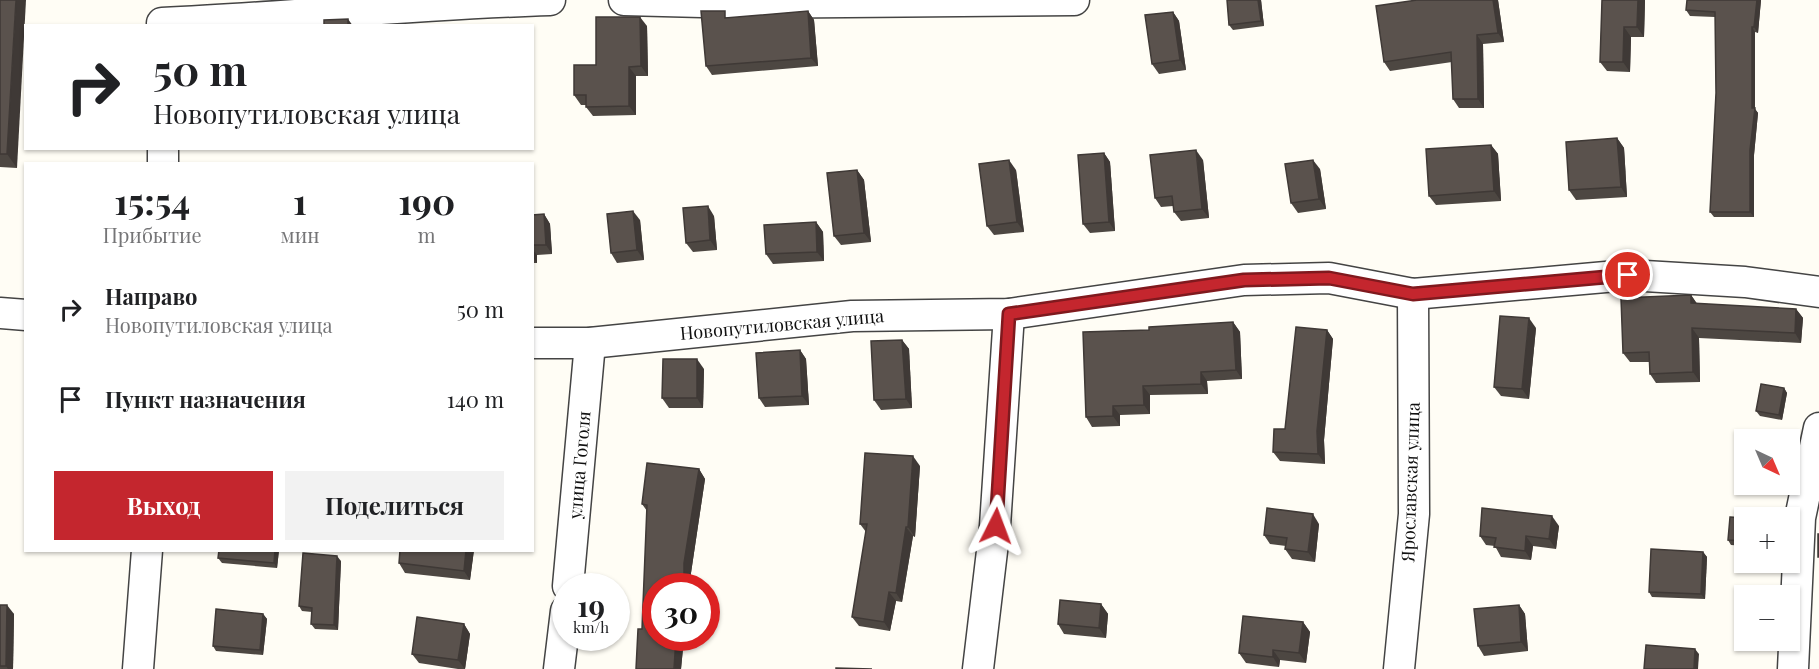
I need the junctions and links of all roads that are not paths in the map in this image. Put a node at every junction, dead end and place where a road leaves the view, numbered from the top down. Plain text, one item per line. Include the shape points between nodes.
1 (550, 0) edge
2 (624, 0) edge
3 (1074, 0) edge
4 (161, 16) edge
5 (1819, 292) edge
6 (1413, 294) junction
7 (0, 313) edge
8 (1009, 314) junction
9 (24, 315) edge
10 (534, 343) edge
11 (590, 343) junction
12 (1819, 428) edge
13 (147, 552) edge
14 (569, 573) edge
15 (561, 651) edge
16 (138, 669) edge
17 (559, 669) edge
18 (978, 669) edge
19 (1399, 669) edge
20 (1793, 669) edge

1 - 4 street via 432,3 274,18
2 - 3 street
5 - 6 street, Новопутиловская улица via 1744,282 1628,275
6 - 8 street, Новопутиловская улица via 1329,278 1244,280
6 - 19 street, Ярославская улица via 1414,514
7 - 9 street
8 - 11 street, Новопутиловская улица via 852,316
8 - 18 street via 996,526
10 - 11 street, Новопутиловская улица
11 - 14 street, улица Гоголя
12 - 20 street via 1800,518
13 - 16 street
15 - 17 street

